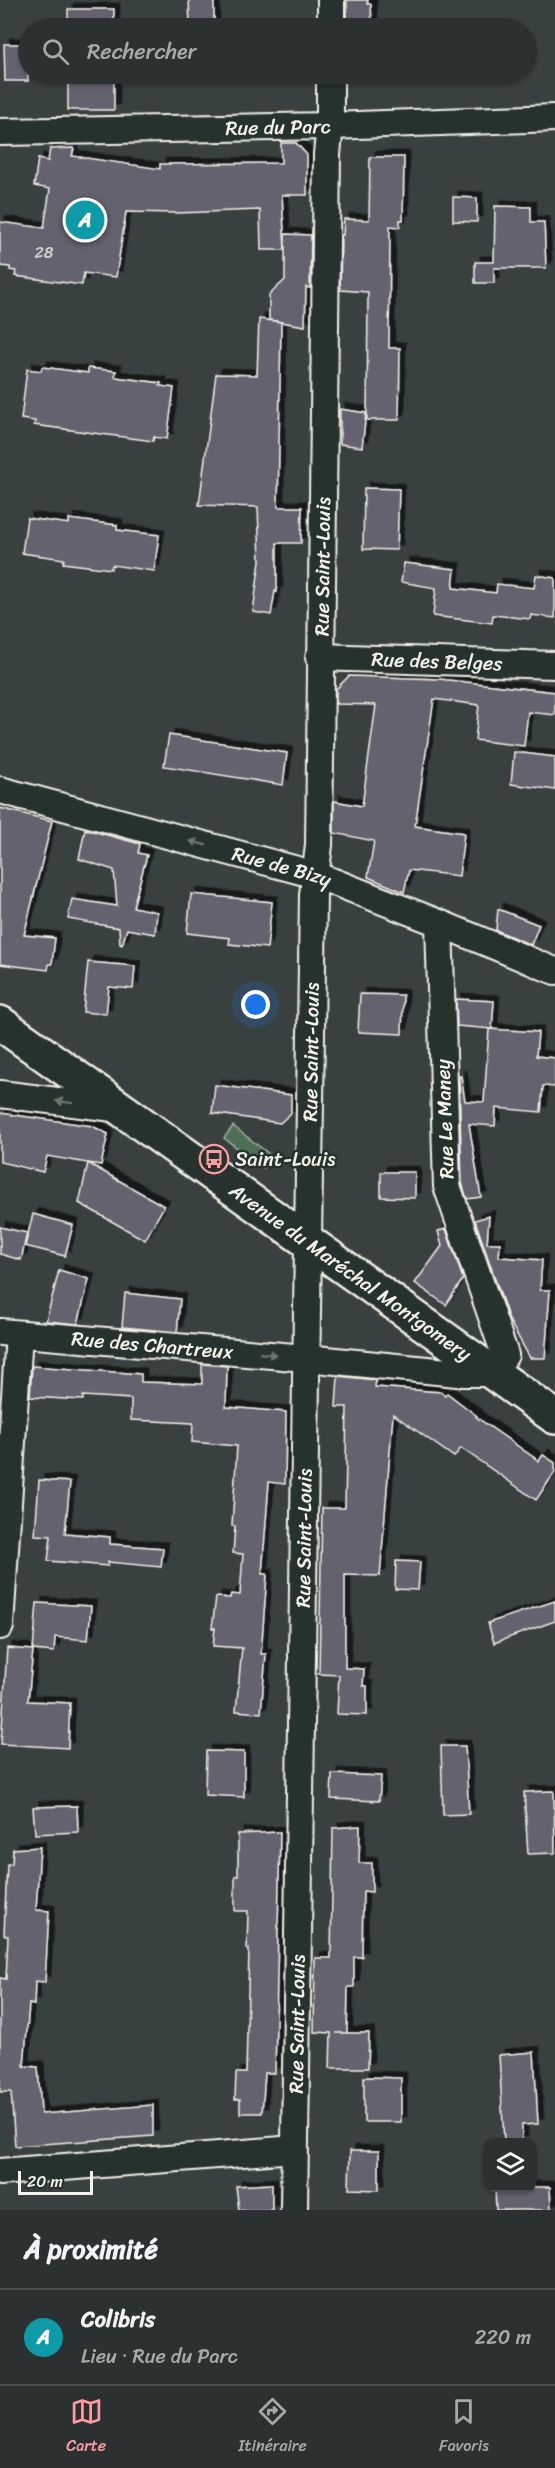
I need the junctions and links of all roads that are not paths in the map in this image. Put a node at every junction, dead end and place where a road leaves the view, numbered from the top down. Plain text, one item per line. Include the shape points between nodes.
1 (331, 0) edge
2 (331, 18) edge
3 (330, 84) edge
4 (555, 118) edge
5 (330, 126) junction
6 (0, 132) edge
7 (319, 657) junction
8 (555, 665) edge
9 (0, 790) edge
10 (316, 875) junction
11 (440, 923) junction
12 (555, 971) edge
13 (0, 1023) edge
14 (0, 1094) edge
15 (122, 1110) junction
16 (307, 1241) junction
17 (10, 1333) edge
18 (306, 1358) junction
19 (493, 1373) junction
20 (555, 1417) edge
21 (0, 1626) edge
22 (294, 2149) junction
23 (0, 2172) edge
24 (294, 2210) edge

1 - 2 street
3 - 5 street, Rue Saint-Louis
4 - 5 street, Rue du Parc
5 - 6 street, Rue du Parc
5 - 7 street, Rue Saint-Louis
7 - 8 street, Rue des Belges
7 - 10 street, Rue Saint-Louis
10 -> 9 street, Rue de Bizy
10 - 11 street, Rue de Bizy
10 - 16 street, Rue Saint-Louis
11 - 12 street, Rue de Bizy
11 - 19 street, Rue Le Maney via 447,1186 505,1355
13 - 15 main road, Avenue du Maréchal Montgomery
15 -> 14 street
15 - 16 main road, Avenue du Maréchal Montgomery
16 - 18 street, Rue Saint-Louis
16 - 19 main road, Avenue du Maréchal Montgomery
17 -> 18 street, Rue des Chartreux
17 - 21 street
18 - 19 street, Rue des Chartreux
18 - 22 street, Rue Saint-Louis
19 - 20 main road, Avenue du Maréchal Montgomery
22 - 23 street
22 - 24 street, Rue Saint-Louis

